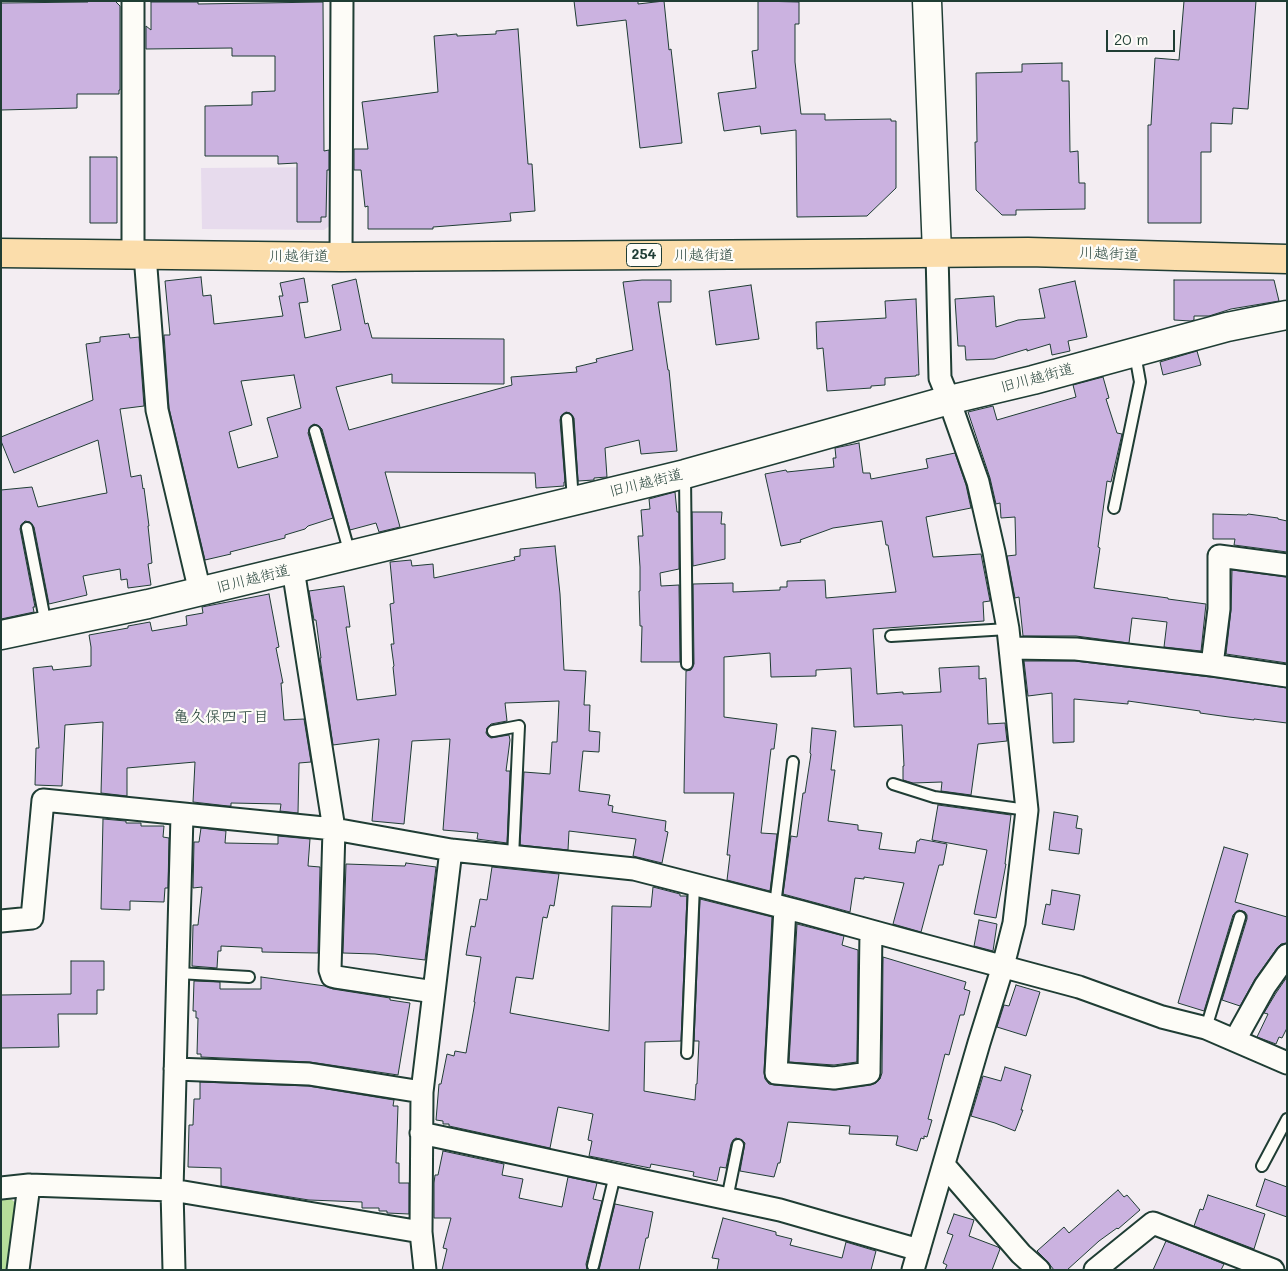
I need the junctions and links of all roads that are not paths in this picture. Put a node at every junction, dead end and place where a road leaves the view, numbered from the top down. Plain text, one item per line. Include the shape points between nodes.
1 (133, 1) edge
2 (342, 1) edge
3 (927, 1) edge
4 (1, 253) edge
5 (937, 253) junction
6 (139, 255) junction
7 (341, 257) junction
8 (1287, 259) edge
9 (1287, 315) edge
10 (1134, 352) junction
11 (949, 400) junction
12 (567, 419) dead end
13 (314, 431) dead end
14 (685, 474) junction
15 (573, 501) junction
16 (1114, 508) dead end
17 (27, 528) dead end
18 (350, 555) junction
19 (1287, 566) edge
20 (293, 569) junction
21 (200, 592) junction
22 (46, 626) junction
23 (1, 635) edge
24 (891, 636) dead end
25 (1009, 638) junction
26 (687, 664) dead end
27 (1212, 665) junction
28 (1287, 676) edge
29 (493, 731) dead end
30 (793, 762) dead end
31 (893, 784) dead end
32 (1027, 810) junction
33 (182, 814) junction
34 (334, 829) junction
35 (451, 850) junction
36 (513, 857) junction
37 (694, 885) junction
38 (780, 906) junction
39 (1240, 917) dead end
40 (1, 921) edge
41 (871, 931) junction
42 (1287, 954) edge
43 (1003, 966) junction
44 (178, 973) junction
45 (249, 977) dead end
46 (434, 992) junction
47 (1206, 1028) junction
48 (1234, 1040) junction
49 (687, 1053) dead end
50 (1285, 1058) edge
51 (175, 1069) junction
52 (422, 1092) junction
53 (1287, 1119) edge
54 (421, 1133) junction
55 (738, 1145) dead end
56 (944, 1165) junction
57 (1262, 1166) dead end
58 (615, 1175) junction
59 (29, 1185) junction
60 (1, 1188) edge
61 (172, 1190) junction
62 (727, 1199) junction
63 (421, 1232) junction
64 (916, 1260) edge
65 (1016, 1262) edge
66 (593, 1266) dead end
67 (18, 1270) edge
68 (174, 1270) edge
69 (425, 1270) edge
70 (1038, 1270) edge
71 (1095, 1270) edge
72 (1273, 1270) edge

1 - 6 street
2 - 7 street
3 - 5 street
4 - 6 highway, 川越街道 / 254
5 - 7 highway, 川越街道 / 254
5 - 8 highway, 川越街道 / 254 via 1028,252
5 - 11 street via 940,378
6 - 7 highway, 川越街道 / 254
6 - 21 street via 157,410
9 - 10 street, 旧川越街道
10 - 11 street, 旧川越街道
10 - 16 lane via 1140,382
11 - 14 street, 旧川越街道
11 - 25 street via 978,482
12 - 15 lane
13 - 18 lane
14 - 15 street, 旧川越街道
14 - 26 lane
15 - 18 street, 旧川越街道
17 - 22 lane
18 - 20 street, 旧川越街道
19 - 27 street via 1219,556 1220,609
20 - 21 street, 旧川越街道
20 - 34 street
21 - 22 street, 旧川越街道
22 - 23 street, 旧川越街道
24 - 25 lane
25 - 27 street
25 - 32 street
27 - 28 street
29 - 36 lane via 519,726
30 - 38 lane
31 - 32 lane via 934,797
32 - 43 street via 1014,923
33 - 34 street
33 - 40 street via 43,800 32,918
33 - 44 street
34 - 35 street
34 - 46 street via 332,976
35 - 36 street
35 - 46 street
36 - 37 street via 634,869
37 - 38 street
37 - 49 lane
38 - 41 street
38 - 41 street via 776,1073 834,1078 869,1074
39 - 47 lane
41 - 43 street
42 - 48 street
43 - 47 street
43 - 56 street
44 - 45 lane
44 - 51 street
46 - 52 street
47 - 48 street
48 - 50 street
51 - 52 street via 309,1074
51 - 61 street
52 - 54 street
53 - 57 lane
54 - 58 street
54 - 63 street
55 - 62 lane
56 - 64 street
56 - 65 street
58 - 62 street
58 - 66 lane
59 - 60 street
59 - 61 street
59 - 67 street
61 - 63 street
61 - 68 street
62 - 64 street via 780,1210
63 - 69 street
65 - 70 street
71 - 72 street via 1153,1224

